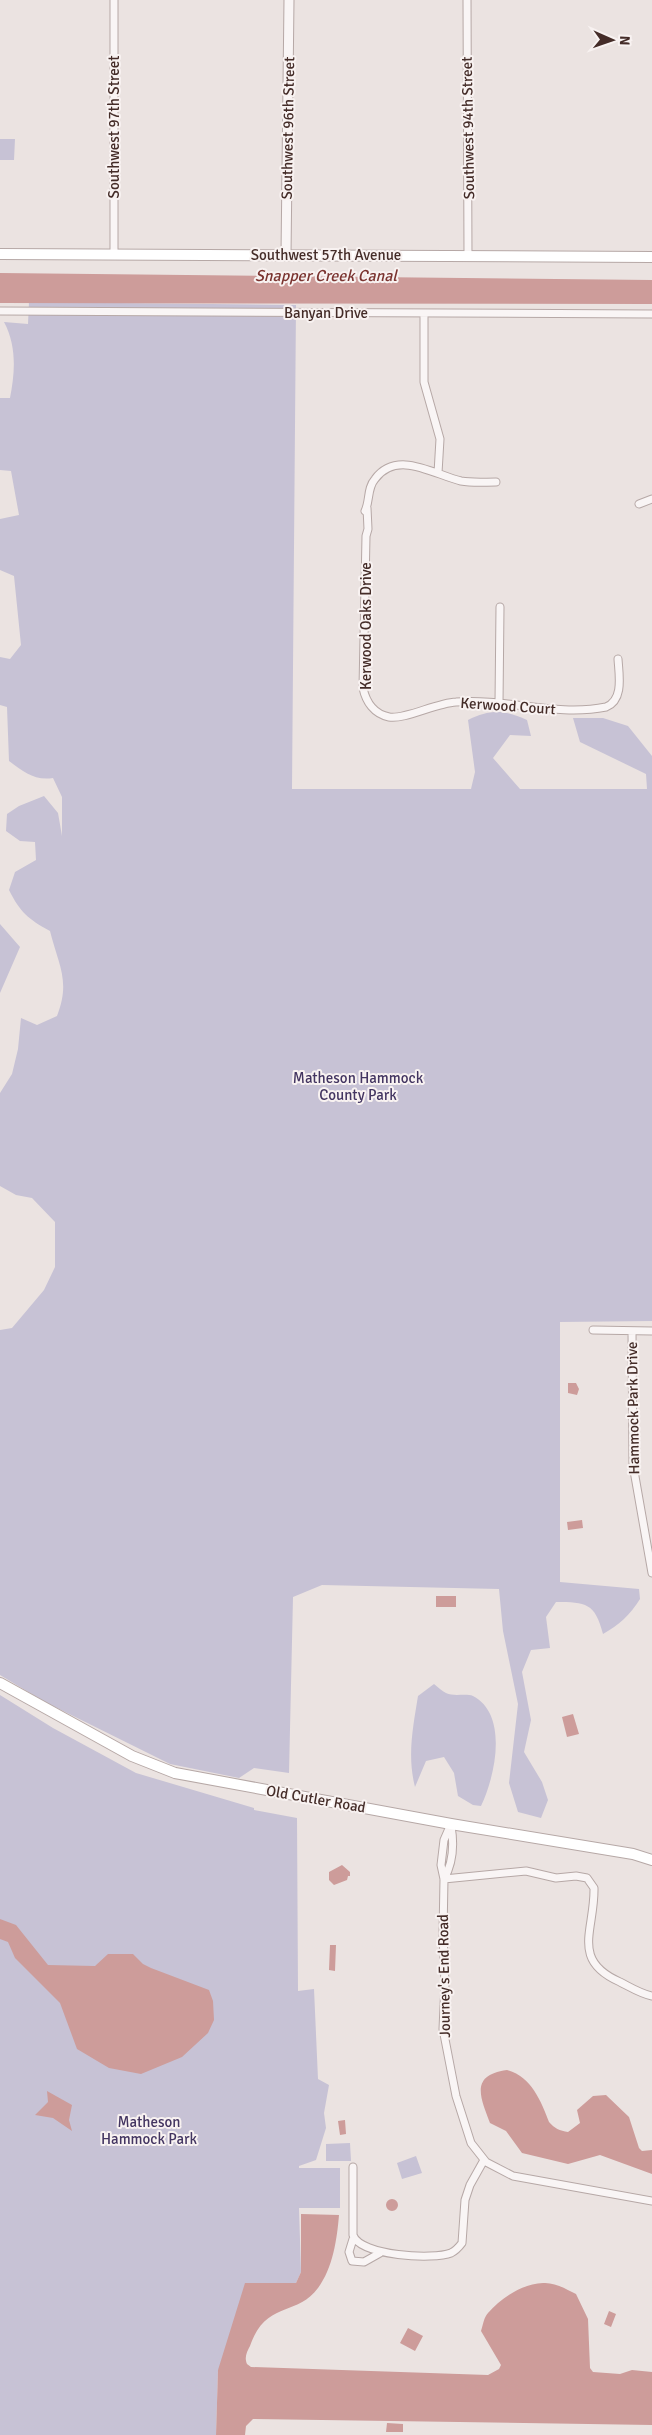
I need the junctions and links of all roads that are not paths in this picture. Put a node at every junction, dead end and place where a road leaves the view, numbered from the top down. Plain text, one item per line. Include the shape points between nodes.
1 (114, 0) edge
2 (289, 0) edge
3 (467, 0) edge
4 (0, 254) edge
5 (114, 254) junction
6 (286, 255) junction
7 (468, 255) junction
8 (652, 257) edge
9 (0, 311) edge
10 (424, 313) junction
11 (652, 314) edge
12 (438, 473) junction
13 (496, 482) dead end
14 (652, 499) edge
15 (640, 504) dead end
16 (500, 607) dead end
17 (618, 659) dead end
18 (499, 703) junction
19 (377, 712) joint
20 (593, 1330) dead end
21 (632, 1331) junction
22 (652, 1331) edge
23 (652, 1573) edge
24 (0, 1682) edge
25 (451, 1824) junction
26 (652, 1860) edge
27 (444, 1878) junction
28 (652, 1996) edge
29 (484, 2160) junction
30 (353, 2167) dead end
31 (652, 2201) edge
32 (353, 2238) junction
33 (380, 2253) junction

1 - 5 street, Southwest 97th Street
2 - 6 street, Southwest 96th Street
3 - 7 street, Southwest 94th Street
4 - 5 main road, Southwest 57th Avenue
5 - 6 main road, Southwest 57th Avenue
6 - 7 main road, Southwest 57th Avenue
7 - 8 main road, Southwest 57th Avenue
9 - 10 street, Banyan Drive
10 - 11 street, Banyan Drive
10 - 12 street via 424,382 440,439
12 - 13 street via 460,480
12 - 19 street, Kerwood Oaks Drive via 410,465 389,469 374,479 369,491 364,529 363,688 367,701
14 - 15 street
16 - 18 street
17 - 18 street, Kerwood Court via 619,687 611,705 567,709
18 - 19 street, Kerwood Court via 454,702 400,717 388,717
20 - 21 street
21 - 22 street
21 - 23 street, Hammock Park Drive via 632,1465
24 - 25 main road, Old Cutler Road via 132,1756 175,1773
25 - 26 main road, Old Cutler Road
25 - 27 street, Journey's End Road via 444,1840 441,1865
27 - 28 street via 526,1871 556,1878 587,1878 594,1888 589,1946 592,1961 608,1977
27 - 29 street, Journey's End Road via 444,2036 459,2106 471,2142
29 - 31 street, Journey's End Road via 512,2176
29 - 33 street via 468,2193 463,2214 463,2239 456,2250 442,2255
30 - 32 street
32 - 33 street via 360,2245
32 - 33 street via 349,2252 352,2261 361,2263

